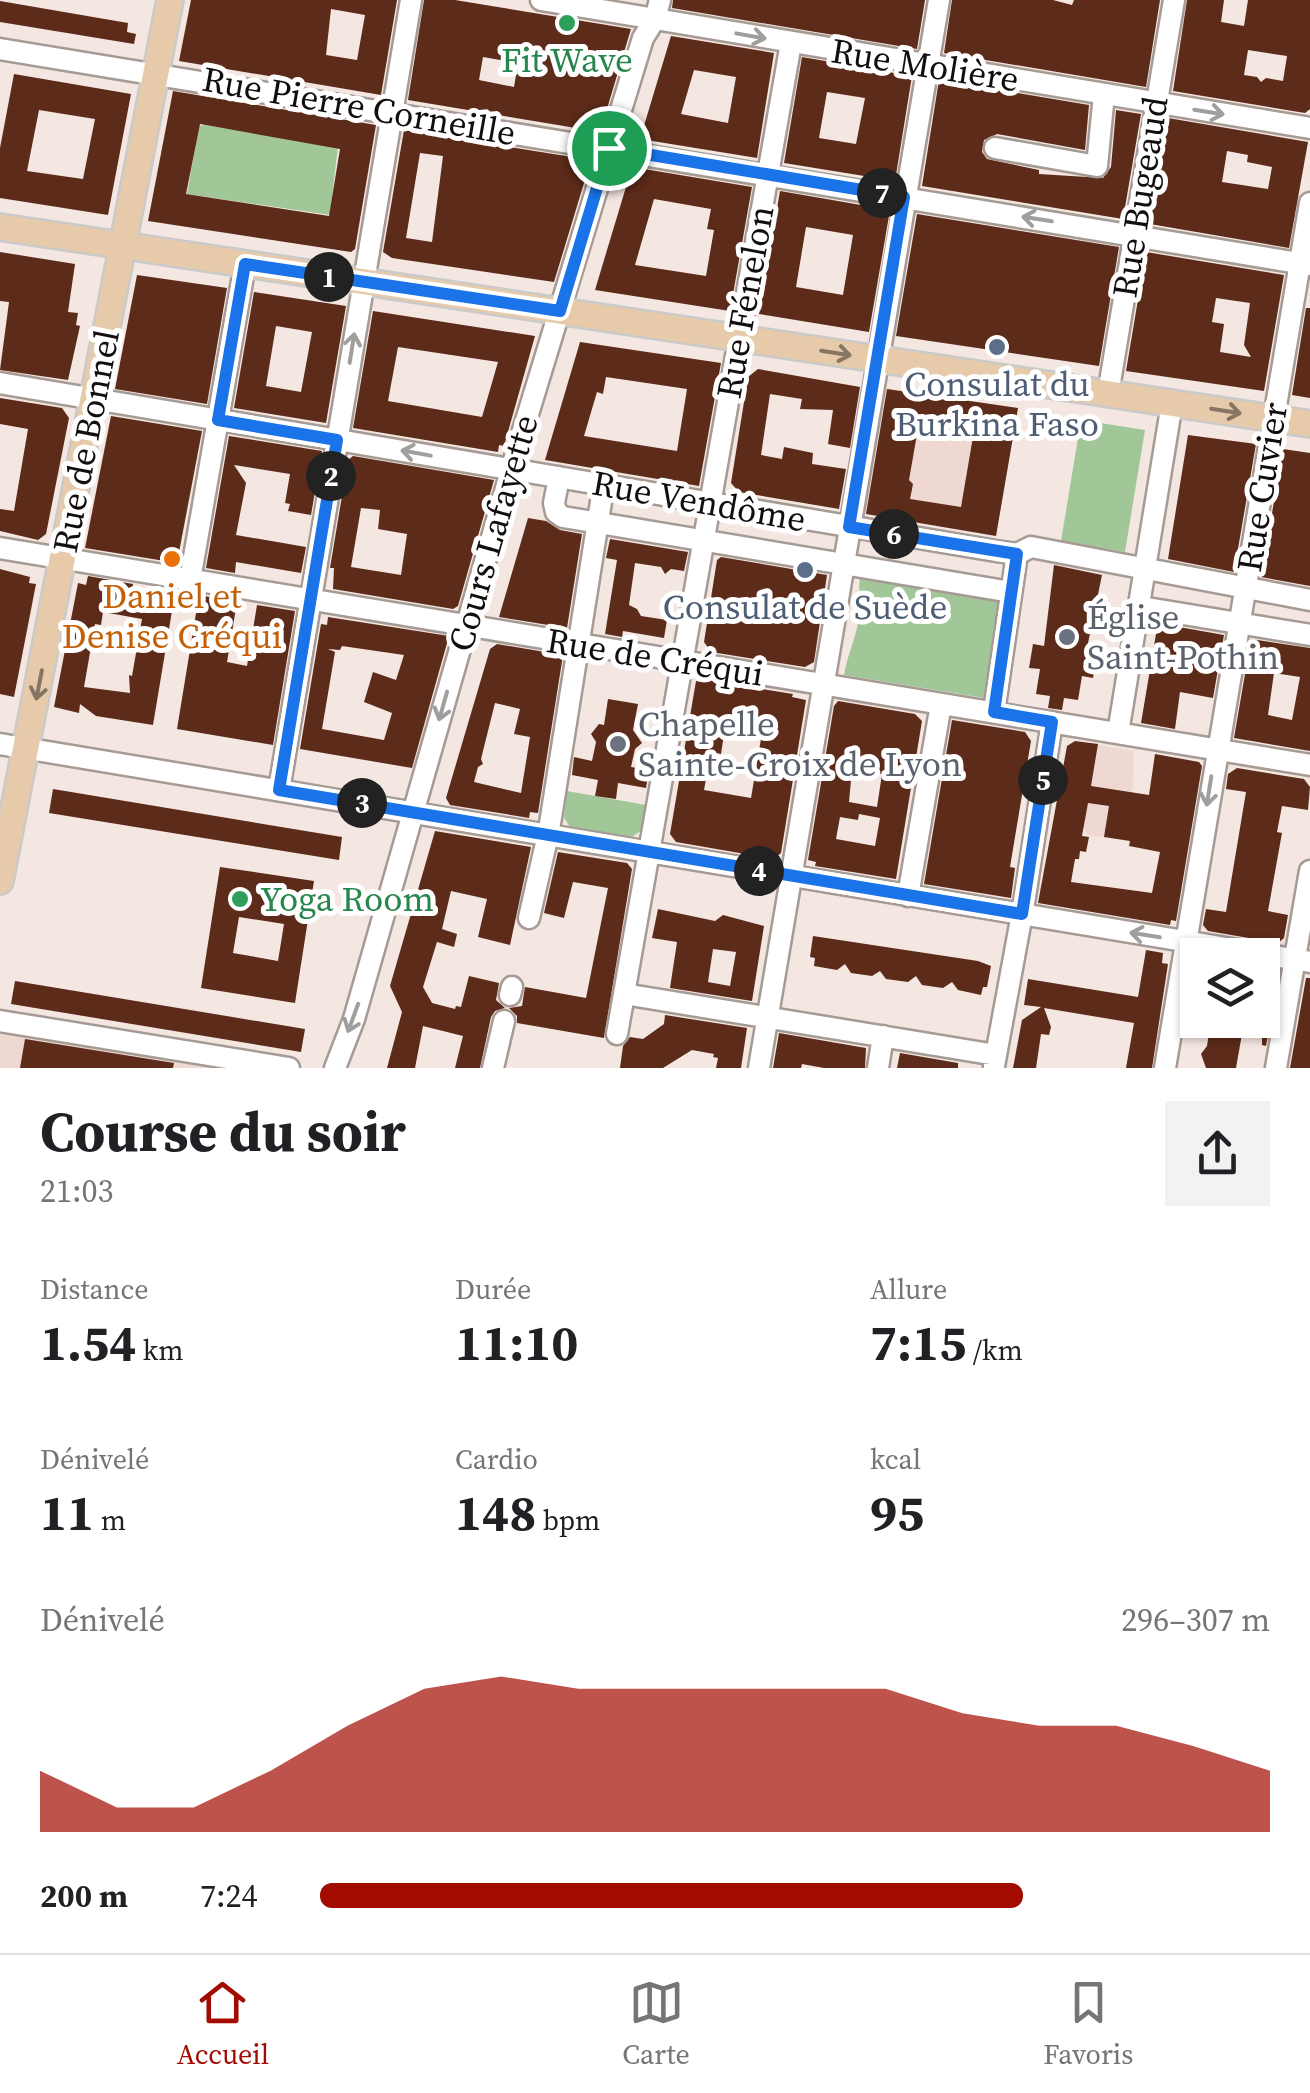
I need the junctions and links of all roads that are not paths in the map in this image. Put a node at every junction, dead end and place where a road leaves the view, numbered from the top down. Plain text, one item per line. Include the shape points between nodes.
1 (170, 0) edge
2 (410, 0) edge
3 (540, 0) edge
4 (940, 0) edge
5 (1174, 0) edge
6 (658, 10) edge
7 (791, 43) junction
8 (0, 48) edge
9 (929, 64) junction
10 (156, 73) junction
11 (1104, 94) junction
12 (1156, 103) junction
13 (391, 111) junction
14 (1310, 128) edge
15 (609, 148) junction
16 (994, 148) dead end
17 (767, 175) junction
18 (904, 197) junction
19 (1310, 202) edge
20 (0, 227) edge
21 (1134, 235) junction
22 (124, 246) junction
23 (245, 264) junction
24 (1305, 264) edge
25 (363, 282) junction
26 (560, 311) junction
27 (740, 338) junction
28 (878, 359) junction
29 (0, 383) edge
30 (1108, 394) junction
31 (94, 399) junction
32 (1172, 404) junction
33 (1274, 419) junction
34 (218, 420) junction
35 (1310, 424) edge
36 (337, 440) junction
37 (512, 470) junction
38 (559, 477) junction
39 (604, 483) junction
40 (710, 502) junction
41 (598, 523) junction
42 (849, 527) junction
43 (704, 540) junction
44 (0, 548) edge
45 (1017, 554) junction
46 (63, 558) junction
47 (843, 564) junction
48 (1146, 571) junction
49 (190, 580) junction
50 (1246, 589) junction
51 (1011, 592) junction
52 (311, 599) junction
53 (1310, 600) edge
54 (1141, 607) junction
55 (1238, 623) junction
56 (466, 626) junction
57 (1310, 635) edge
58 (581, 645) junction
59 (684, 662) junction
60 (822, 685) junction
61 (941, 704) junction
62 (994, 712) junction
63 (1052, 722) junction
64 (1118, 733) junction
65 (0, 744) edge
66 (26, 749) junction
67 (1217, 750) junction
68 (1310, 764) edge
69 (279, 790) junction
70 (411, 812) junction
71 (548, 836) junction
72 (649, 854) junction
73 (1310, 871) edge
74 (792, 876) junction
75 (0, 881) edge
76 (908, 896) junction
77 (1022, 914) junction
78 (529, 918) dead end
79 (1187, 938) edge
80 (1180, 941) edge
81 (1302, 961) edge
82 (1180, 978) edge
83 (624, 994) junction
84 (509, 1002) dead end
85 (769, 1018) junction
86 (0, 1021) edge
87 (883, 1036) junction
88 (616, 1041) dead end
89 (995, 1062) edge
90 (288, 1068) edge
91 (335, 1068) edge
92 (493, 1068) edge
93 (759, 1068) edge
94 (878, 1068) edge
95 (1165, 1068) edge
96 (1276, 1068) edge

1 - 10 main road, Rue de Bonnel
2 - 13 street
3 - 6 street, Rue Molière
4 - 9 street
5 - 12 street, Rue Bugeaud
6 -> 7 street, Rue Molière
6 - 15 street, Cours Lafayette
7 - 9 street, Rue Molière
7 - 17 street, Rue Fénelon
8 - 10 street, Rue Pierre Corneille
9 - 11 street, Rue Molière
9 - 18 street
10 - 13 street, Rue Pierre Corneille
10 - 22 main road, Rue de Bonnel
11 - 12 street, Rue Molière
11 - 16 street via 1098,166
12 -> 14 street, Rue Molière
12 - 21 street, Rue Bugeaud
13 - 15 street, Rue Pierre Corneille
13 - 25 street
15 - 17 street, Rue Pierre Corneille
15 - 26 street, Cours Lafayette
17 - 18 street, Rue Pierre Corneille
17 - 27 street, Rue Fénelon
21 -> 18 street, Rue Pierre Corneille
18 - 28 street
19 - 24 street, Rue Cuvier
20 - 22 main road
21 - 24 street, Rue Pierre Corneille
21 - 30 street, Rue Bugeaud
22 - 23 main road
22 - 31 main road, Rue de Bonnel
23 - 25 main road
23 - 34 street
24 - 33 street, Rue Cuvier
25 - 26 main road
36 -> 25 street
26 - 27 main road
26 - 37 street, Cours Lafayette
27 -> 28 main road
27 - 40 street, Rue Fénelon
28 - 30 main road
28 - 42 street
29 - 31 street, Rue Vendôme
30 - 32 main road
31 - 34 street, Rue Vendôme
31 - 46 main road, Rue de Bonnel
32 -> 33 main road
32 - 48 street
33 - 35 main road
33 - 50 street, Rue Cuvier
34 - 36 street, Rue Vendôme
34 - 49 street
37 -> 36 street, Rue Vendôme
36 - 52 street
37 - 38 street, Rue Vendôme
37 - 56 street, Cours Lafayette
38 - 39 street, Rue Vendôme
38 - 41 street, Rue Vendôme via 556,512
39 - 40 street, Rue Vendôme
39 - 41 street
40 - 42 street, Rue Vendôme
40 - 43 street, Rue Fénelon
41 - 43 street, Rue Vendôme
41 - 58 street
42 - 45 street, Rue Vendôme
42 - 47 street
43 - 47 street, Rue Vendôme
43 - 59 street, Rue Fénelon
44 - 46 street, Rue de Créqui
45 - 48 street, Rue Vendôme via 1031,548
45 - 51 street
46 - 49 street, Rue de Créqui
46 -> 66 main road, Rue de Bonnel
47 - 51 street, Rue Vendôme
47 - 60 street
48 - 50 street, Rue Vendôme
48 - 54 street
49 - 52 street, Rue de Créqui
50 - 53 street, Rue Vendôme
50 - 55 street, Rue Cuvier
51 - 62 street
52 - 56 street, Rue de Créqui
52 - 69 street
54 - 55 street
54 - 64 street
55 - 57 street
55 - 67 street, Rue Cuvier
56 - 58 street, Rue de Créqui
56 -> 70 street, Cours Lafayette
58 - 59 street, Rue de Créqui
58 - 71 street
59 - 60 street, Rue de Créqui
59 - 72 street, Rue Fénelon
60 - 61 street, Rue de Créqui
60 - 74 street
61 - 62 street, Rue de Créqui
61 - 76 street
62 - 63 street, Rue de Créqui
63 - 64 street, Rue de Créqui
63 - 77 street
64 - 67 street, Rue de Créqui
65 - 66 street
66 - 69 street
66 - 75 main road, Rue de Bonnel
67 - 68 street, Rue de Créqui
67 -> 79 street, Rue Cuvier
69 - 70 street
70 - 71 street
70 -> 91 street, Cours Lafayette
71 - 72 street
71 - 78 street
72 - 74 street
72 - 83 street, Rue Fénelon
73 - 81 street
74 - 76 street
74 - 85 street
76 - 77 street
80 -> 77 street
77 - 89 street
81 - 96 street
82 - 95 street, Rue Cuvier
83 - 85 street
83 - 88 street, Rue Fénelon
84 - 92 street
85 - 87 street
85 - 93 street
86 - 90 street
87 - 89 street
87 - 94 street

